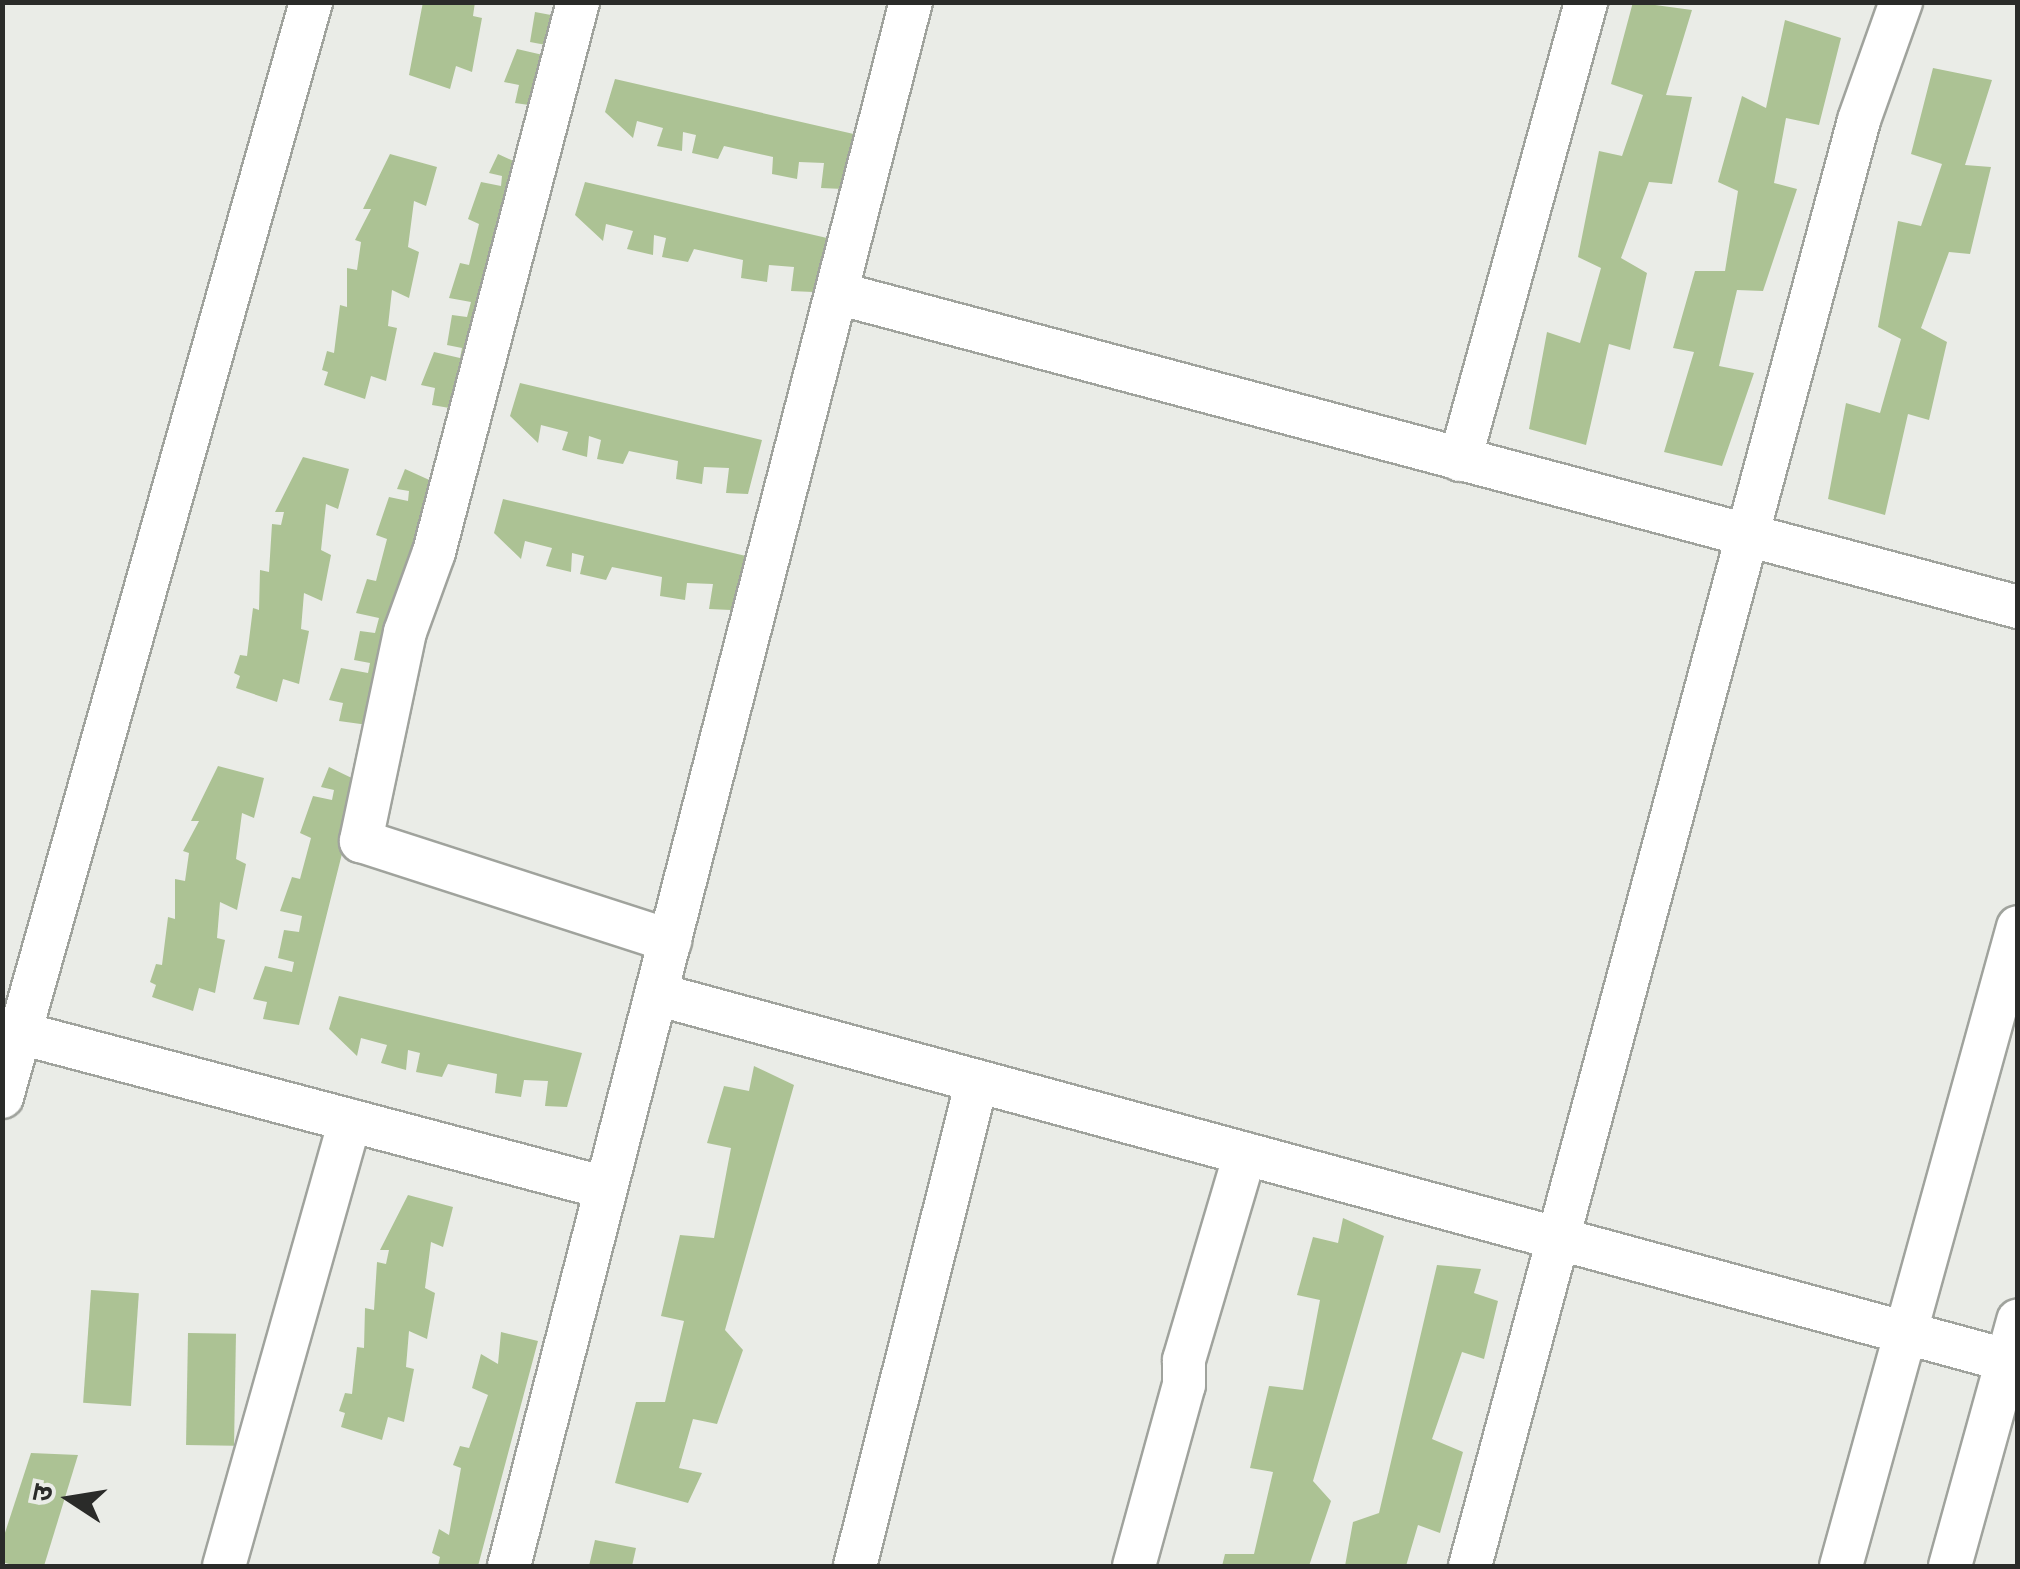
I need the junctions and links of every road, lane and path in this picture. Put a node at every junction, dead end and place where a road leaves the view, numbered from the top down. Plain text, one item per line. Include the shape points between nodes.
1 (311, 2) edge
2 (578, 2) edge
3 (911, 2) edge
4 (1586, 2) edge
5 (1901, 2) edge
6 (837, 293) junction
7 (1460, 460) junction
8 (1747, 537) junction
9 (2018, 607) edge
10 (2018, 927) edge
11 (670, 941) junction
12 (656, 994) junction
13 (20, 1033) junction
14 (977, 1082) junction
15 (2, 1097) edge
16 (350, 1120) junction
17 (1245, 1154) junction
18 (606, 1188) junction
19 (1559, 1239) junction
20 (2018, 1320) edge
21 (1906, 1334) junction
22 (2006, 1360) junction
23 (224, 1566) edge
24 (510, 1566) edge
25 (855, 1566) edge
26 (1134, 1566) edge
27 (1470, 1566) edge
28 (1841, 1566) edge
29 (1950, 1566) edge

1 - 13 street
2 - 11 street via 434,552 405,632 360,842
3 - 6 street
4 - 7 street
5 - 8 street via 1859,120
6 - 7 street
6 - 11 street
7 - 8 street
8 - 9 street
8 - 19 street
10 - 21 street
11 - 12 street
12 - 14 street
12 - 18 street
13 - 15 street
13 - 16 street
14 - 17 street
14 - 25 street
16 - 18 street
16 - 23 street
17 - 19 street
17 - 26 street via 1184,1360 1184,1385
18 - 24 street
19 - 21 street
19 - 27 street
20 - 22 street
21 - 22 street
21 - 28 street
22 - 29 street

